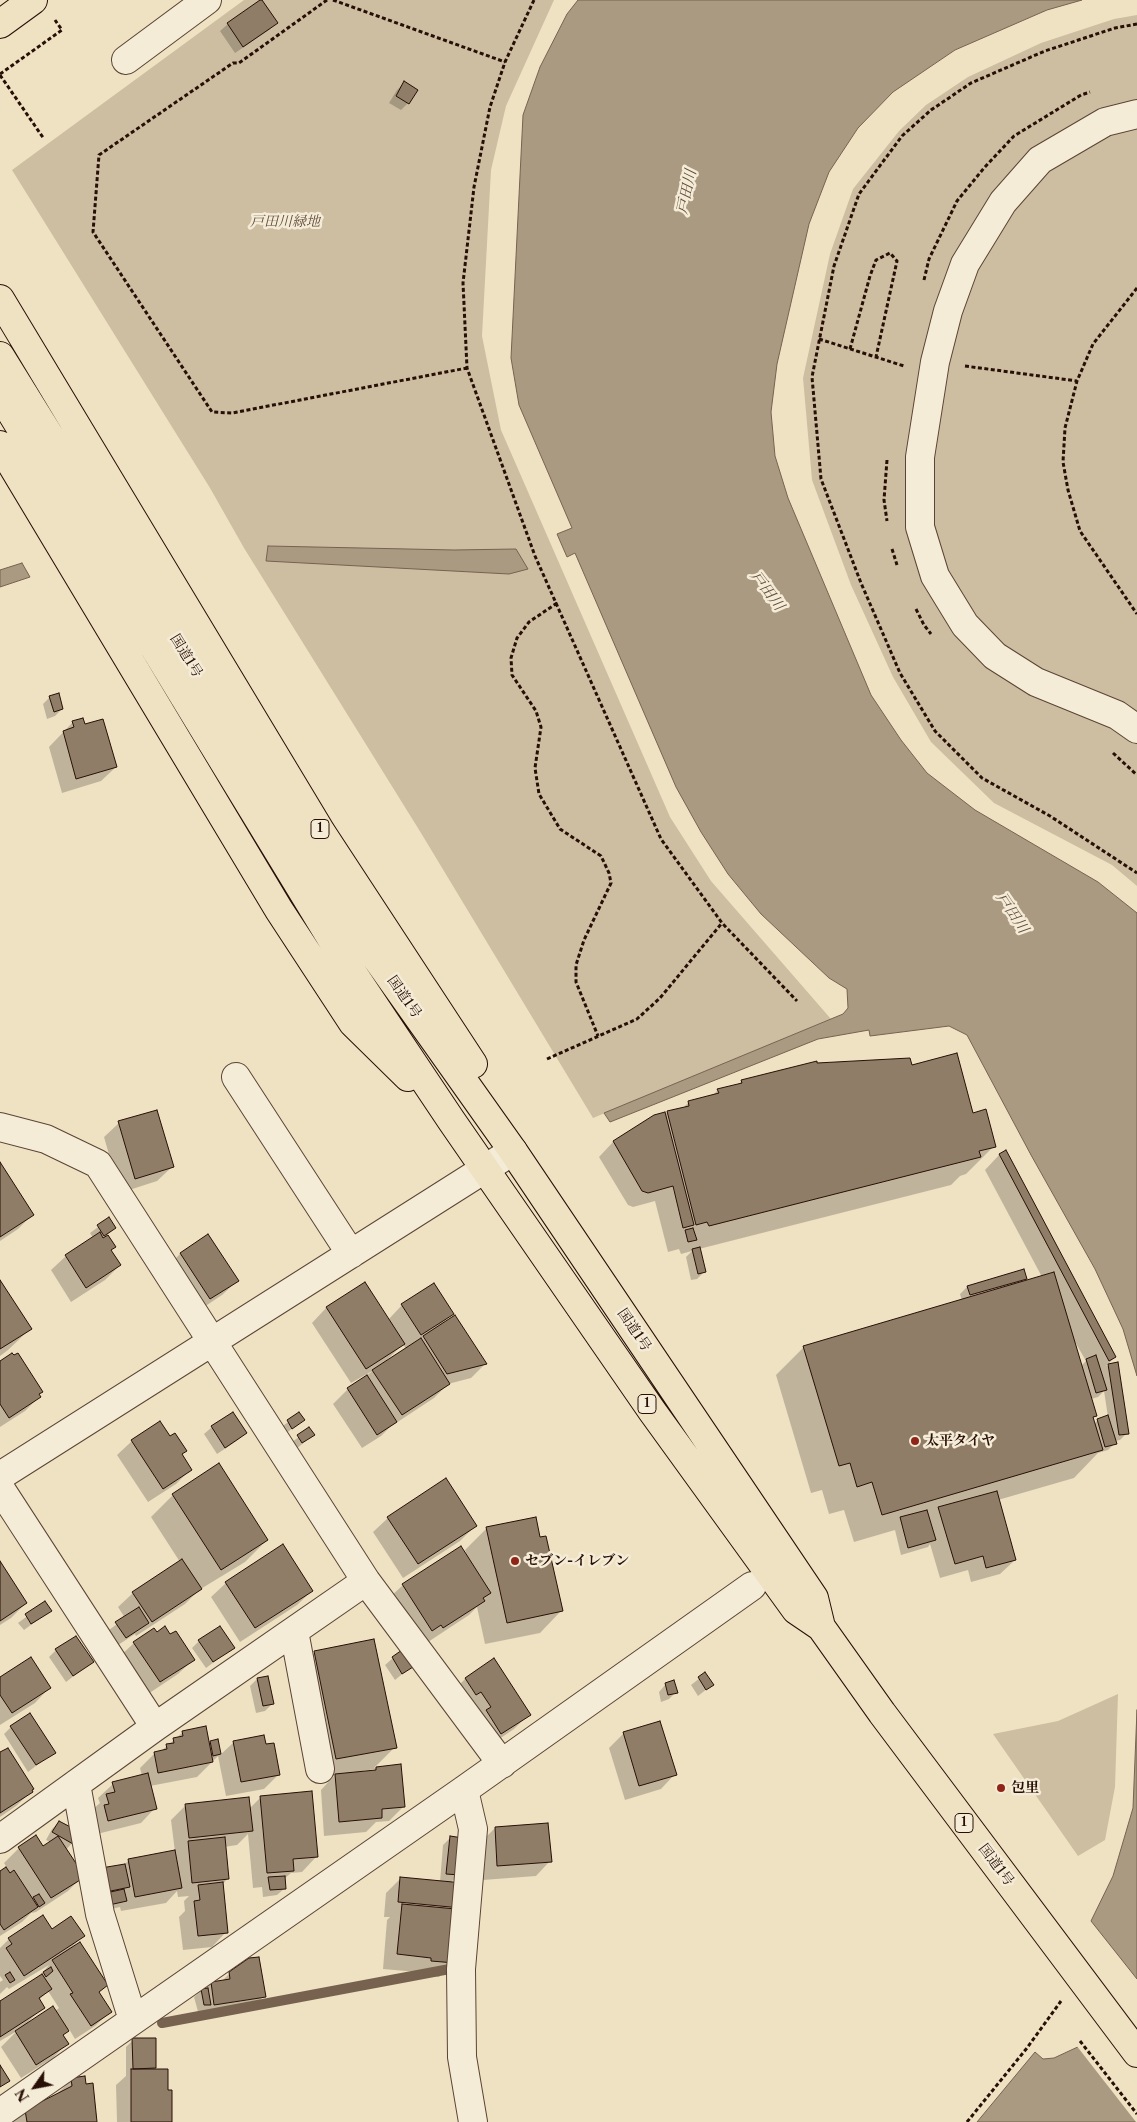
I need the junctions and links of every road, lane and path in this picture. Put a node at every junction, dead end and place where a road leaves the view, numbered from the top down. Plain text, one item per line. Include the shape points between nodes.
1 (33, 0) edge
2 (207, 0) edge
3 (327, 0) edge
4 (333, 0) edge
5 (534, 0) edge
6 (0, 24) edge
7 (47, 25) dead end
8 (126, 60) dead end
9 (505, 62) junction
10 (0, 74) edge
11 (1100, 90) dead end
12 (1137, 114) edge
13 (44, 139) dead end
14 (922, 288) dead end
15 (1137, 288) edge
16 (0, 299) edge
17 (819, 339) dead end
18 (850, 348) junction
19 (0, 356) edge
20 (906, 356) dead end
21 (876, 357) junction
22 (903, 366) junction
23 (467, 368) junction
24 (934, 369) junction
25 (902, 374) dead end
26 (1077, 381) junction
27 (0, 394) edge
28 (0, 445) edge
29 (887, 454) dead end
30 (888, 528) dead end
31 (892, 547) dead end
32 (900, 574) dead end
33 (557, 603) junction
34 (916, 608) dead end
35 (1137, 614) edge
36 (936, 640) dead end
37 (1137, 729) edge
38 (1111, 751) dead end
39 (1137, 775) edge
40 (722, 923) junction
41 (344, 935) junction
42 (798, 1001) dead end
43 (598, 1036) junction
44 (547, 1059) dead end
45 (236, 1077) dead end
46 (452, 1120) junction
47 (0, 1127) edge
48 (513, 1151) junction
49 (485, 1169) junction
50 (351, 1254) junction
51 (212, 1343) junction
52 (648, 1352) junction
53 (0, 1476) edge
54 (0, 1488) edge
55 (366, 1581) junction
56 (752, 1586) dead end
57 (821, 1627) junction
58 (294, 1631) junction
59 (155, 1727) junction
60 (502, 1764) junction
61 (320, 1769) dead end
62 (76, 1784) junction
63 (464, 1790) junction
64 (0, 1839) edge
65 (1062, 2001) dead end
66 (133, 2020) junction
67 (1080, 2040) dead end
68 (1137, 2053) edge
69 (0, 2113) edge
70 (1137, 2114) edge
71 (473, 2122) edge
72 (967, 2122) edge

1 - 6 highway
2 - 8 street
3 - 23 path via 239,63 233,63 99,155 93,232 212,412 232,414
4 - 9 path
5 - 9 path
7 - 10 path via 54,20 62,30
9 - 23 path via 490,107 474,186 463,283
10 - 13 path
11 - 14 path via 1081,95 1014,136 984,168 957,201 929,259
12 - 24 street via 1105,122 1040,160 1003,202 965,264 948,311
15 - 26 path via 1093,344
16 - 52 highway, 1 via 321,832 646,1328
17 - 18 path
18 - 21 path
18 - 21 path via 876,260 890,253 896,261
19 - 41 highway, 国道1号 / 1
20 - 22 path
21 - 22 path
22 - 24 path
22 - 25 path
23 - 33 path via 535,556
24 - 26 path
24 - 37 street via 920,457 920,527 935,576 965,625 995,656 1036,682 1118,716
26 - 35 path via 1065,428 1062,462 1068,490 1080,531
27 - 41 highway, 国道1号 / 1
28 - 46 highway, 1 via 279,910 353,1023
29 - 30 path via 884,500
31 - 32 path
33 - 40 path via 661,839
33 - 43 path via 529,622 517,638 510,658 512,675 536,711 541,727 535,768 539,794 560,828 601,856 610,873 611,883 576,965 576,982
34 - 36 path
38 - 39 path
40 - 42 path
40 - 43 path via 637,1019
41 - 46 highway, 国道1号 / 1 via 348,966
41 - 48 highway, 国道1号 / 1
43 - 44 path
45 - 50 street
46 - 49 highway, 国道1号 / 1
47 - 51 street via 46,1139 98,1164
48 - 49 street
48 - 52 highway, 国道1号 / 1
49 - 50 street
49 - 57 highway, 国道1号 / 1 via 652,1411 796,1610
50 - 51 street
51 - 53 street
51 - 55 street
52 - 57 highway, 国道1号 / 1 via 814,1598
54 - 59 street
55 - 58 street
55 - 60 street
56 - 60 street
57 - 68 highway, 国道1号 / 1
58 - 59 street
58 - 61 street
59 - 62 street
60 - 63 street
62 - 64 street
62 - 66 street via 100,1914
63 - 66 street
63 - 71 street via 473,1829 461,1969 462,2056
65 - 72 path
66 - 69 street
67 - 70 path

